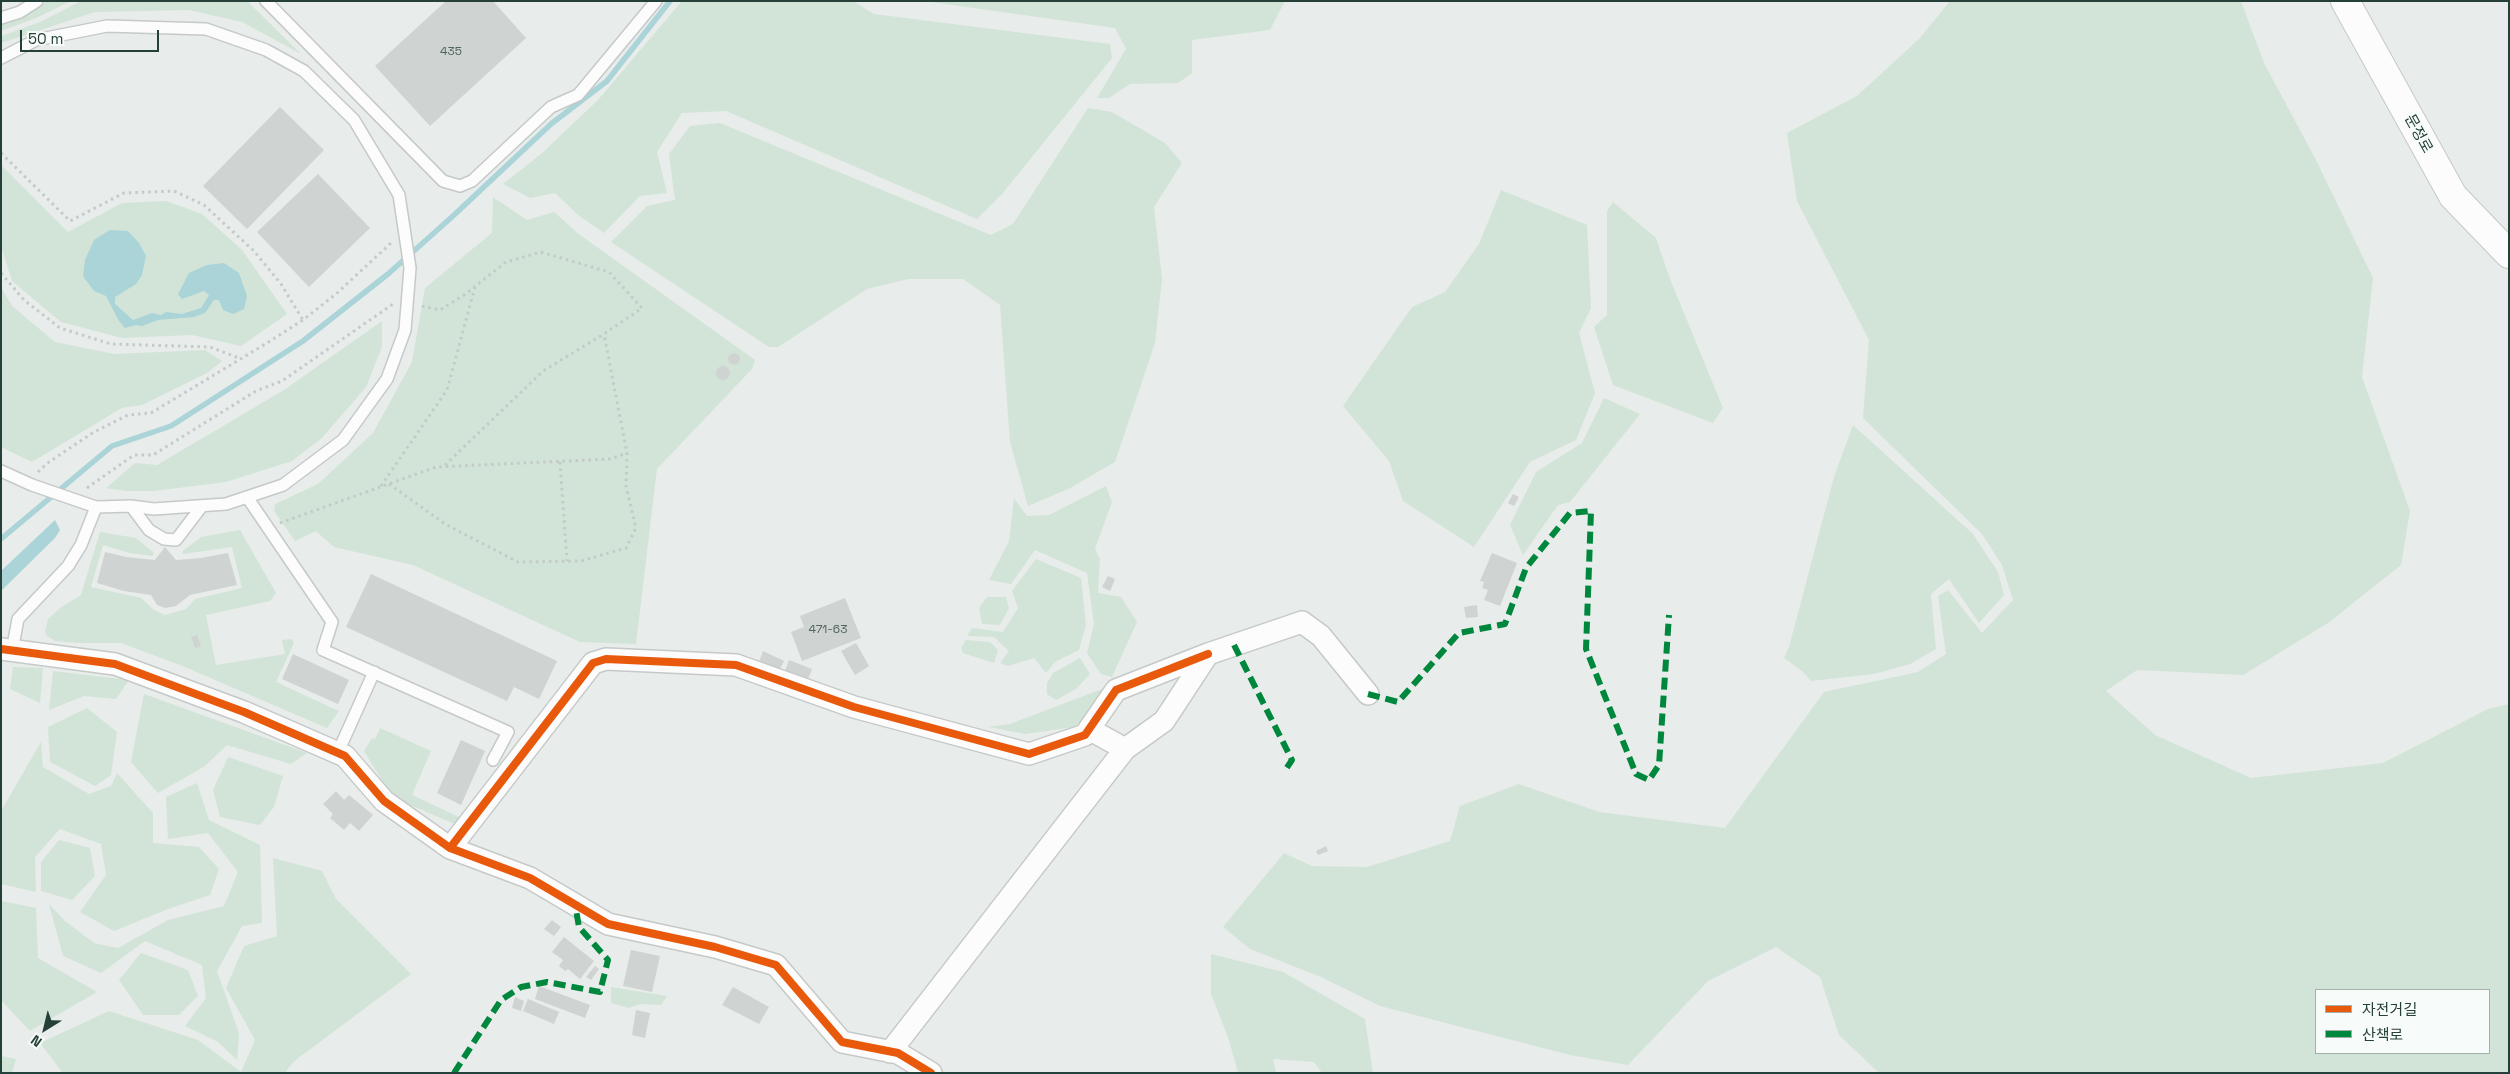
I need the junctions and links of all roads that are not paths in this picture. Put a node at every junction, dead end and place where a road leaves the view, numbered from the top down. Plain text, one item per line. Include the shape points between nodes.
1 (37, 1) edge
2 (266, 1) edge
3 (656, 1) edge
4 (2345, 1) edge
5 (1, 18) edge
6 (1, 58) edge
7 (2509, 254) edge
8 (1, 471) edge
9 (247, 497) junction
10 (131, 506) junction
11 (202, 506) junction
12 (96, 507) junction
13 (7, 650) edge
14 (1208, 654) junction
15 (374, 672) junction
16 (1368, 694) dead end
17 (1089, 729) junction
18 (1125, 749) junction
19 (338, 752) junction
20 (494, 760) dead end
21 (450, 848) junction
22 (890, 1052) junction
23 (931, 1073) edge

1 - 5 lane via 20,12
2 - 3 lane via 442,181 460,186 472,181 551,107 578,95
4 - 7 main road, 문정로 via 2453,196
6 - 9 lane via 36,40 107,26 206,29 266,50 304,72 354,120 399,195 410,268 408,298 405,330 386,380 343,440 283,485
8 - 12 lane
9 - 11 lane via 226,504
9 - 15 lane via 332,622 323,650
10 - 11 lane via 154,509
10 - 11 lane via 149,530 164,539 176,540
10 - 12 lane
12 - 13 lane via 81,545 68,566 18,619
13 - 19 street via 114,664 244,712
14 - 16 street via 1302,622 1322,636
14 - 17 street via 1116,690
14 - 18 street via 1164,721
15 - 19 lane
15 - 20 lane via 508,732
17 - 18 street
17 - 21 street via 1085,736 1029,754 854,707 736,665 606,658 593,663
18 - 22 street
19 - 21 street via 384,801
21 - 22 street via 530,878 608,924 715,946 776,965 842,1042
22 - 23 street

